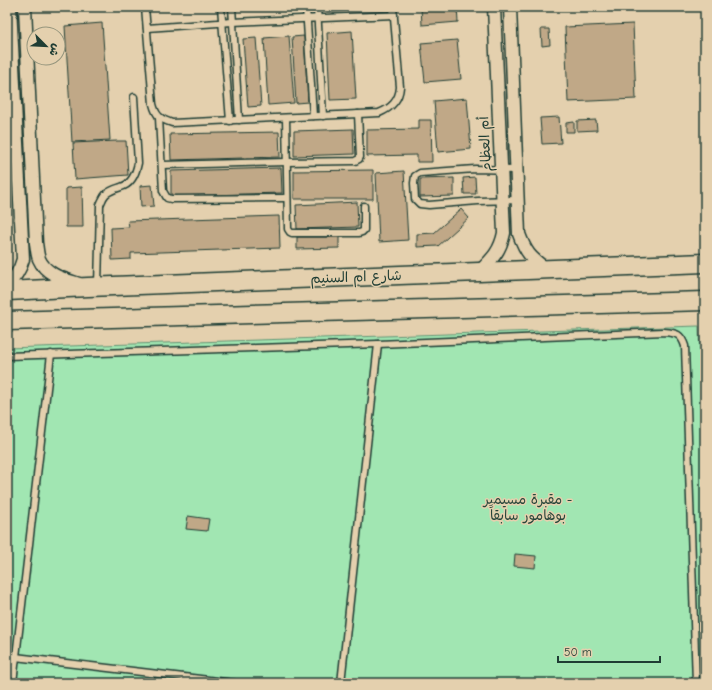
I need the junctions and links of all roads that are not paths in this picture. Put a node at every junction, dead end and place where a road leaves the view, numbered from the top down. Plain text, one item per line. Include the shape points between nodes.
1 (10, 7) edge
2 (25, 7) edge
3 (145, 7) edge
4 (221, 7) edge
5 (232, 7) edge
6 (306, 7) edge
7 (317, 7) edge
8 (393, 7) edge
9 (494, 7) edge
10 (510, 7) edge
11 (394, 15) junction
12 (318, 19) junction
13 (307, 20) junction
14 (232, 22) junction
15 (222, 23) junction
16 (147, 28) junction
17 (134, 97) dead end
18 (358, 114) junction
19 (313, 116) junction
20 (323, 116) junction
21 (159, 118) junction
22 (286, 118) junction
23 (230, 120) junction
24 (239, 120) junction
25 (286, 162) junction
26 (162, 165) junction
27 (501, 170) junction
28 (517, 170) junction
29 (287, 198) junction
30 (518, 200) junction
31 (502, 201) junction
32 (364, 206) dead end
33 (705, 263) edge
34 (546, 269) junction
35 (479, 272) junction
36 (7, 284) edge
37 (93, 287) junction
38 (7, 291) edge
39 (705, 295) edge
40 (686, 302) junction
41 (705, 302) edge
42 (7, 320) edge
43 (378, 344) junction
44 (51, 354) junction
45 (7, 356) edge
46 (7, 656) edge
47 (16, 657) junction
48 (13, 683) edge
49 (234, 683) edge
50 (341, 683) edge
51 (696, 683) edge

1 - 36 street via 23,259 17,275
2 - 37 street via 36,243 39,258 54,275
3 - 16 lane
4 - 15 lane
5 - 14 lane
6 - 13 lane
7 - 12 lane
8 - 11 lane
9 - 27 street, أم العظام
10 - 28 street
11 - 12 lane
11 - 18 lane via 400,92 396,102 388,109 379,113
12 - 13 lane
12 - 20 lane
13 - 14 lane
13 - 19 lane
14 - 15 lane
14 - 24 lane
15 - 16 lane
15 - 23 lane
16 - 21 lane via 152,104
17 - 37 lane via 137,170 128,183 107,193 100,205
18 - 20 lane
18 - 25 lane via 360,157 357,160
19 - 20 lane
19 - 22 lane
21 - 23 lane via 172,123
21 - 26 lane
22 - 24 lane
22 - 25 lane
23 - 24 lane
25 - 26 lane
25 - 29 lane
26 - 29 lane via 163,191 171,200
27 - 28 lane
27 - 31 street, أم العظام
27 - 31 lane via 420,173 415,176 414,183 415,199 420,204
28 - 30 street
29 - 32 lane via 288,229 292,233 362,232
30 - 31 lane
30 - 34 street via 519,234 523,245 532,259
31 - 35 street, أم العظام via 504,233 501,244 491,260
33 - 34 main road, شارع ام السنيم
34 - 35 main road, شارع ام السنيم
35 - 37 main road, شارع ام السنيم
37 - 38 main road, شارع ام السنيم
39 - 40 main road
40 - 41 main road
40 - 42 main road
43 - 44 lane
43 - 50 lane
43 - 51 lane via 664,332 675,333 682,338 686,353
44 - 45 lane
44 - 47 lane
46 - 47 lane
47 - 48 lane
47 - 49 lane

